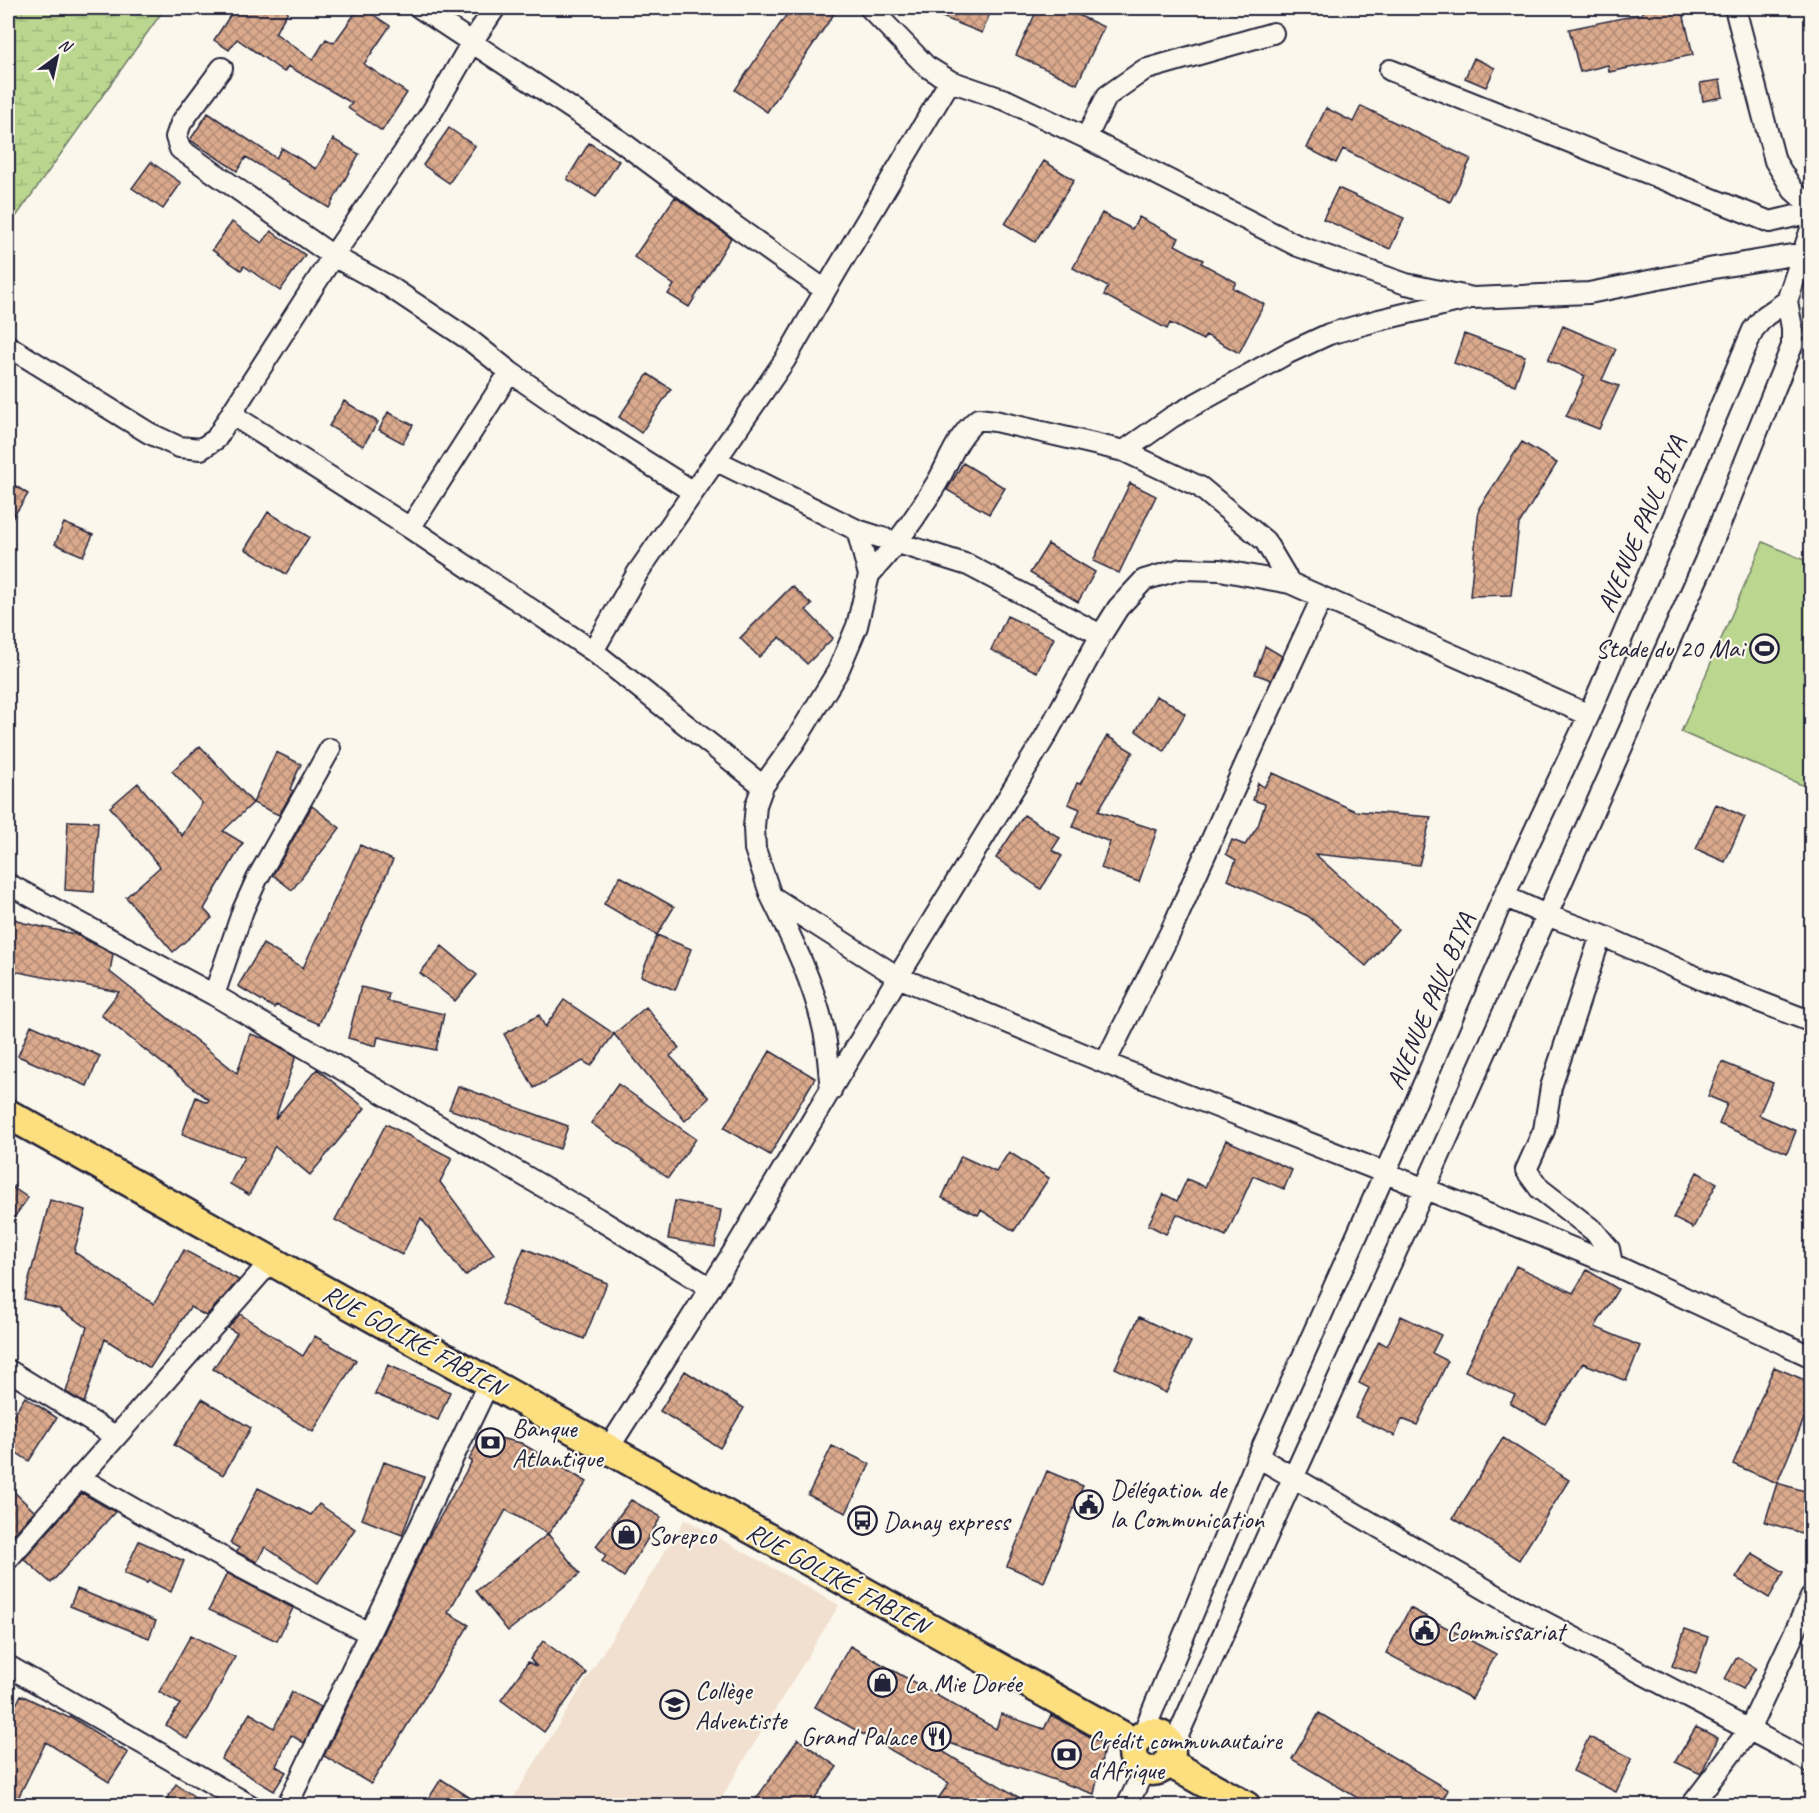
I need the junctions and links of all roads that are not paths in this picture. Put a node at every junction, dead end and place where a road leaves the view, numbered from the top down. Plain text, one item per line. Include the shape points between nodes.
1 (420, 8) edge
2 (495, 8) edge
3 (870, 8) edge
4 (1735, 8) edge
5 (1273, 33) dead end
6 (472, 42) junction
7 (222, 68) dead end
8 (1390, 70) dead end
9 (950, 81) junction
10 (1086, 138) junction
11 (1812, 207) edge
12 (1812, 212) edge
13 (1812, 226) edge
14 (1808, 255) edge
15 (333, 256) junction
16 (825, 290) junction
17 (1473, 298) junction
18 (1787, 301) junction
19 (8, 346) edge
20 (510, 372) junction
21 (231, 414) junction
22 (1124, 451) junction
23 (715, 460) junction
24 (692, 491) junction
25 (410, 528) junction
26 (857, 530) junction
27 (900, 542) junction
28 (869, 575) junction
29 (1290, 583) junction
30 (1322, 598) junction
31 (1101, 635) junction
32 (593, 651) junction
33 (1589, 715) junction
34 (330, 749) dead end
35 (763, 786) junction
36 (8, 884) edge
37 (771, 896) junction
38 (1504, 896) junction
39 (1546, 915) junction
40 (1601, 935) junction
41 (898, 977) junction
42 (214, 995) junction
43 (1812, 1022) edge
44 (1105, 1063) junction
45 (831, 1091) junction
46 (8, 1114) edge
47 (1383, 1172) junction
48 (1425, 1188) junction
49 (272, 1260) junction
50 (1612, 1264) junction
51 (711, 1288) junction
52 (1812, 1357) edge
53 (8, 1370) edge
54 (489, 1382) junction
55 (115, 1436) junction
56 (608, 1449) junction
57 (1257, 1457) junction
58 (1294, 1476) junction
59 (79, 1477) junction
60 (8, 1559) edge
61 (1812, 1595) edge
62 (369, 1633) junction
63 (8, 1666) edge
64 (1749, 1730) junction
65 (1138, 1739) junction
66 (1161, 1761) junction
67 (1812, 1763) edge
68 (251, 1806) edge
69 (287, 1806) edge
70 (1127, 1806) edge
71 (1246, 1806) edge
72 (1691, 1806) edge

1 - 6 street
2 - 6 street
3 - 9 street via 926,66
4 - 11 street via 1775,161 1793,190
5 - 10 street via 1144,70 1107,96
6 - 15 street via 433,110
6 - 16 street via 619,140
7 - 15 street via 181,123 176,137 180,149
8 - 12 street via 1770,222
9 - 10 street via 1008,101
9 - 16 street
10 - 17 street via 1298,246 1406,285
13 - 14 street
14 - 17 street via 1714,268 1589,293
14 - 18 street
15 - 20 street via 390,287
15 - 21 street
16 - 23 street via 785,360
17 - 22 street via 1329,334 1172,417
18 - 33 street, AVENUE PAUL BIYA via 1753,330
18 - 39 street via 1792,346 1705,561
19 - 21 street via 149,433 179,447 201,449 216,439
20 - 24 street
20 - 25 street
21 - 25 street
22 - 27 street via 978,419 966,429
22 - 29 street via 1200,487 1265,541
23 - 24 street
23 - 26 street
24 - 32 street via 638,572
25 - 32 street
26 - 27 street
26 - 28 street
27 - 28 street
27 - 31 street via 968,565
28 - 35 street via 857,626 838,671 794,744
29 - 30 street
29 - 31 street via 1220,570 1181,569 1144,580 1118,608
30 - 33 street
30 - 44 street via 1171,931
31 - 41 street via 1045,737
32 - 35 street
33 - 38 street, AVENUE PAUL BIYA
34 - 42 street via 257,879
35 - 37 street via 756,805 754,838
36 - 42 street
37 - 41 street
37 - 45 street via 815,996 825,1032
38 - 39 street
38 - 47 street, AVENUE PAUL BIYA
39 - 40 street
39 - 48 street
40 - 43 street
40 - 50 street via 1551,1087 1544,1130 1526,1170 1540,1189 1594,1230 1609,1249
41 - 44 street
41 - 45 street
42 - 51 street
44 - 47 street
45 - 51 street
46 - 49 highway, RUE GOLIKÉ FABIEN
47 - 48 street
47 - 57 street, AVENUE PAUL BIYA
48 - 50 street
48 - 58 street
49 - 54 highway, RUE GOLIKÉ FABIEN
49 - 55 street
50 - 52 street
51 - 56 street
53 - 55 street
54 - 56 highway, RUE GOLIKÉ FABIEN
54 - 62 street
55 - 59 street
56 - 65 highway, RUE GOLIKÉ FABIEN
57 - 58 street
57 - 65 street, AVENUE PAUL BIYA
58 - 64 street via 1518,1608
58 - 66 street
59 - 60 street
59 - 62 street via 248,1572
61 - 64 street
62 - 69 street
63 - 68 street
64 - 67 street
64 - 72 street
65 - 66 highway, RUE GOLIKÉ FABIEN via 1153,1733 1167,1741
66 - 70 street
66 - 71 highway

